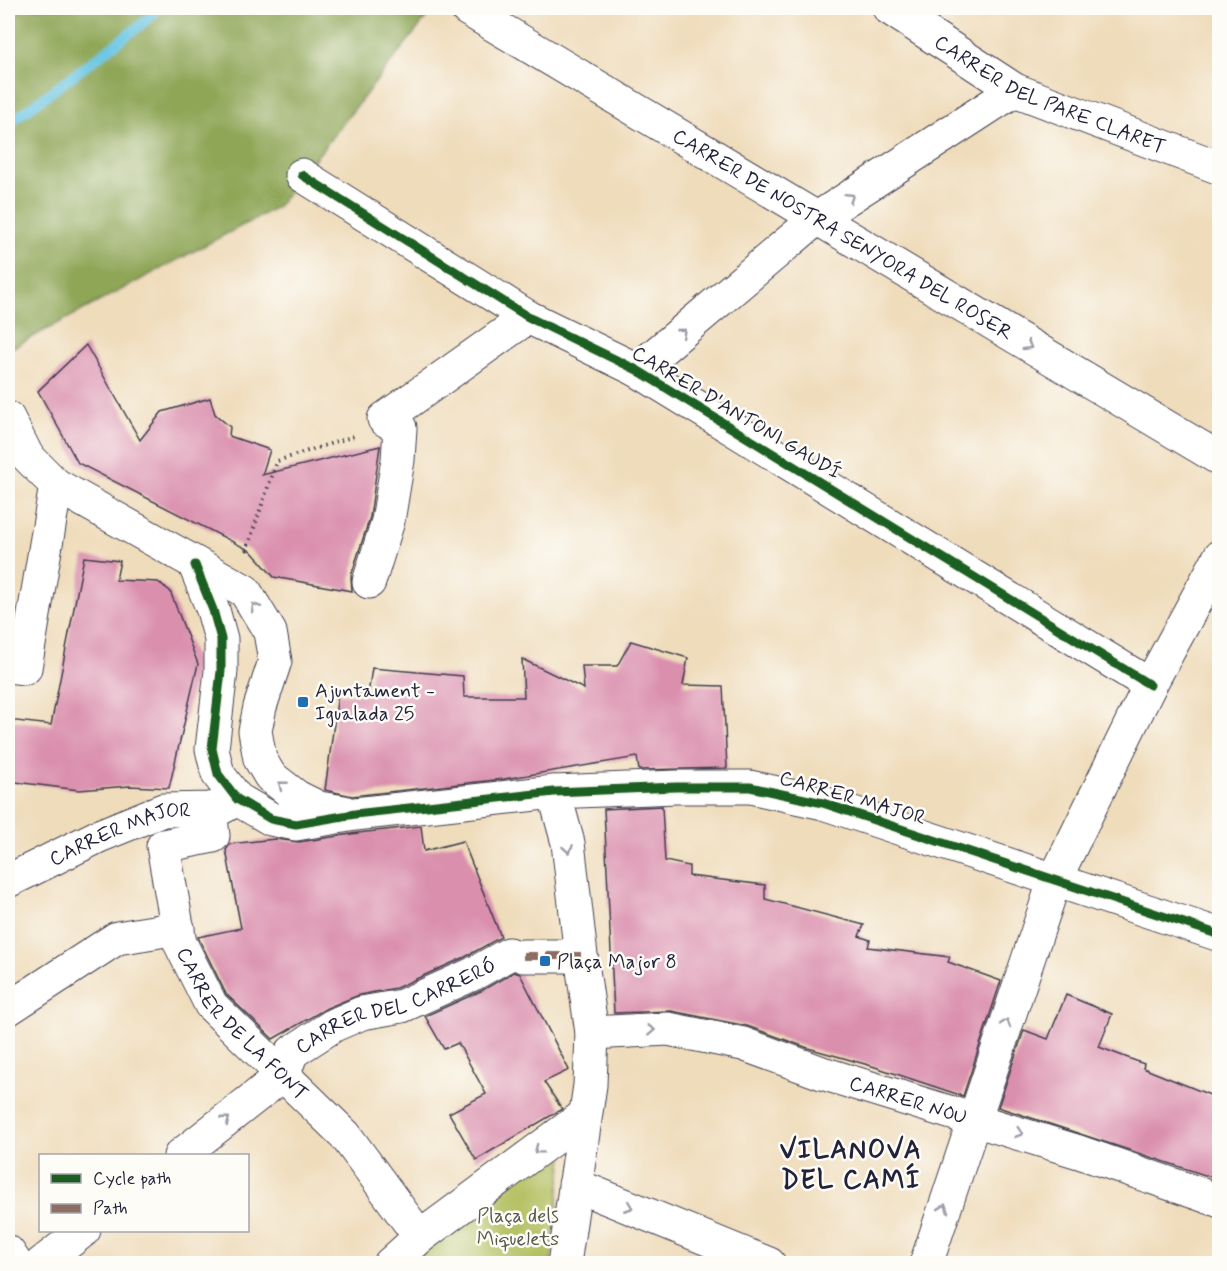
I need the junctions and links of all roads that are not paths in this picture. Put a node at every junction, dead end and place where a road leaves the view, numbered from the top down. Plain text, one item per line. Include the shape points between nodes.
1 (889, 8) edge
2 (467, 9) dead end
3 (1016, 90) junction
4 (1220, 168) edge
5 (302, 175) dead end
6 (816, 219) junction
7 (528, 317) junction
8 (637, 370) junction
9 (8, 418) edge
10 (1220, 459) edge
11 (56, 485) junction
12 (1218, 560) edge
13 (195, 565) junction
14 (369, 582) dead end
15 (16, 667) edge
16 (1150, 685) junction
17 (554, 792) junction
18 (224, 804) junction
19 (355, 814) junction
20 (1055, 879) junction
21 (8, 881) edge
22 (178, 928) junction
23 (1220, 935) edge
24 (581, 956) junction
25 (8, 1009) edge
26 (592, 1033) junction
27 (284, 1075) junction
28 (587, 1100) junction
29 (974, 1120) junction
30 (181, 1154) edge
31 (575, 1185) junction
32 (1220, 1200) edge
33 (81, 1232) edge
34 (8, 1252) edge
35 (405, 1255) edge
36 (16, 1263) edge
37 (41, 1263) edge
38 (564, 1263) edge
39 (769, 1263) edge
40 (926, 1263) edge

1 - 3 street, CARRER DEL PARE CLARET
2 - 6 street, CARRER DE NOSTRA SENYORA DEL ROSER
3 - 4 street, CARRER DEL PARE CLARET
6 -> 3 street
5 - 7 street, CARRER D'ANTONI GAUDÍ
8 -> 6 street
6 -> 10 street, CARRER DE NOSTRA SENYORA DEL ROSER
7 - 8 street, CARRER D'ANTONI GAUDÍ
7 - 14 street via 384,419 400,428 398,460 388,521
8 - 16 street, CARRER D'ANTONI GAUDÍ
9 - 11 street via 27,456
11 - 13 street
11 - 15 street
12 - 16 street
13 - 18 street via 221,639 212,749
19 -> 13 street via 319,808 270,776 260,759 255,731 275,662 270,632 245,591
16 - 20 street
17 - 19 street, CARRER MAJOR
17 - 20 street, CARRER MAJOR via 750,787 823,803
17 -> 24 street via 568,843
18 - 19 street via 296,824
18 - 21 street, CARRER MAJOR via 163,810 99,836
18 - 22 street, CARRER DE LA FONT via 213,836 163,846
20 - 23 street, CARRER MAJOR
29 -> 20 street
22 - 25 street via 117,938
22 - 27 street, CARRER DE LA FONT via 180,943 211,1005
24 - 26 street
24 - 27 street, CARRER DEL CARRERÓ via 516,955 402,1005 362,1013 292,1052
26 - 28 street
26 -> 29 street, CARRER NOU via 668,1029 742,1044
30 -> 27 street, CARRER DEL CARRERÓ
27 - 35 street, CARRER DE LA FONT via 345,1135
28 - 31 street
28 -> 35 street
29 -> 32 street, CARRER NOU
40 -> 29 street
31 - 38 street
31 -> 39 street
33 - 37 street
34 - 36 street

